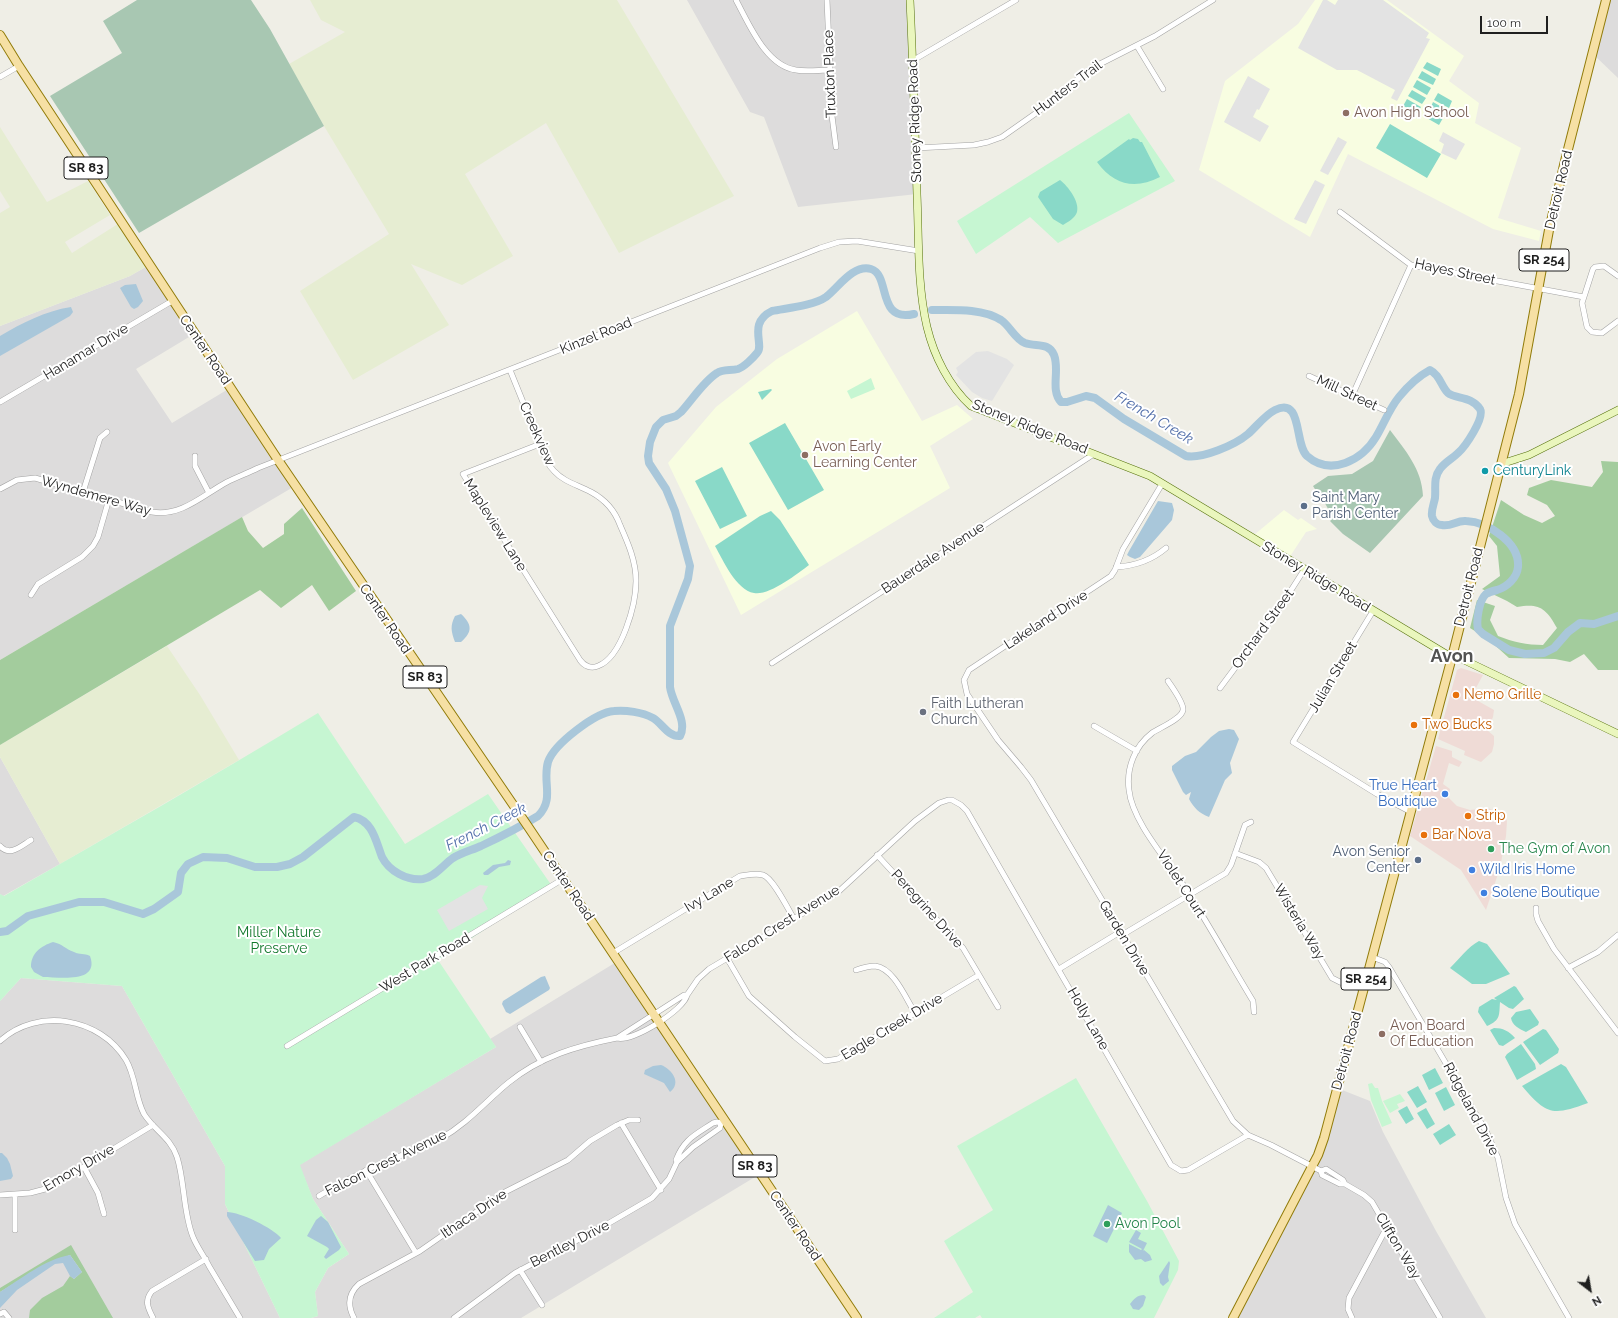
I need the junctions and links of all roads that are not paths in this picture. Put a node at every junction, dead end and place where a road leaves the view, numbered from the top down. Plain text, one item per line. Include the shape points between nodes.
1 (736, 0) edge
2 (827, 0) edge
3 (910, 0) edge
4 (1016, 0) edge
5 (1213, 0) edge
6 (1606, 0) edge
7 (0, 35) edge
8 (1137, 46) junction
9 (912, 61) junction
10 (19, 66) junction
11 (830, 70) junction
12 (0, 77) edge
13 (1163, 89) dead end
14 (836, 147) dead end
15 (916, 148) junction
16 (1340, 212) dead end
17 (919, 251) junction
18 (1411, 265) junction
19 (1618, 276) edge
20 (1538, 289) junction
21 (1584, 297) junction
22 (172, 301) junction
23 (1618, 321) edge
24 (510, 370) junction
25 (1309, 376) dead end
26 (1352, 396) junction
27 (0, 402) edge
28 (1384, 410) dead end
29 (1618, 410) edge
30 (107, 432) dead end
31 (540, 444) junction
32 (1094, 454) junction
33 (195, 456) dead end
34 (278, 460) junction
35 (1501, 464) junction
36 (1162, 484) junction
37 (0, 489) edge
38 (83, 492) junction
39 (209, 493) junction
40 (109, 499) junction
41 (1166, 548) dead end
42 (1116, 567) junction
43 (1304, 570) junction
44 (31, 595) dead end
45 (545, 605) joint
46 (1373, 611) junction
47 (1452, 656) junction
48 (772, 663) dead end
49 (964, 680) joint
50 (1168, 681) dead end
51 (1220, 688) dead end
52 (1094, 726) dead end
53 (1618, 734) edge
54 (1137, 751) junction
55 (956, 801) joint
56 (1411, 812) junction
57 (1251, 822) dead end
58 (32, 840) dead end
59 (0, 846) edge
60 (1235, 853) junction
61 (877, 855) junction
62 (563, 879) junction
63 (1190, 896) junction
64 (1536, 908) dead end
65 (794, 918) junction
66 (1121, 934) junction
67 (1618, 935) edge
68 (613, 953) junction
69 (1372, 957) junction
70 (727, 958) junction
71 (1568, 968) junction
72 (1059, 969) junction
73 (856, 970) dead end
74 (979, 975) junction
75 (1364, 989) junction
76 (687, 995) junction
77 (998, 1007) dead end
78 (1254, 1012) dead end
79 (653, 1014) junction
80 (915, 1014) junction
81 (658, 1022) junction
82 (520, 1027) dead end
83 (1618, 1033) edge
84 (618, 1038) junction
85 (0, 1041) edge
86 (287, 1046) dead end
87 (541, 1062) junction
88 (638, 1120) dead end
89 (723, 1122) junction
90 (621, 1123) junction
91 (153, 1125) junction
92 (1248, 1135) junction
93 (677, 1162) junction
94 (1312, 1166) junction
95 (84, 1167) junction
96 (366, 1170) junction
97 (661, 1190) junction
98 (0, 1195) edge
99 (15, 1195) junction
100 (319, 1196) dead end
101 (104, 1214) dead end
102 (1387, 1227) junction
103 (15, 1230) dead end
104 (416, 1253) junction
105 (206, 1259) junction
106 (520, 1270) junction
107 (542, 1305) dead end
108 (0, 1314) edge
109 (9, 1318) edge
110 (153, 1318) edge
111 (240, 1318) edge
112 (354, 1318) edge
113 (454, 1318) edge
114 (857, 1318) edge
115 (1233, 1318) edge
116 (1352, 1318) edge
117 (1440, 1318) edge
118 (1569, 1318) edge

1 - 11 street via 766,52 776,63 796,70
2 - 11 street, Truxton Place
3 - 9 street, Stoney Ridge Road
4 - 9 street
5 - 8 street, Hunters Trail
6 - 20 main road, Detroit Road / SR 254 via 1564,165
7 - 10 main road, Center Road / SR 83
8 - 13 street
8 - 15 street, Hunters Trail via 1090,69 1039,111 1002,137 974,145
9 - 15 street, Stoney Ridge Road
10 - 12 street
10 - 22 main road, Center Road / SR 83
11 - 14 street, Truxton Place via 832,124
15 - 17 street, Stoney Ridge Road
16 - 18 street, Hayes Street
17 - 24 street, Kinzel Road via 857,241 839,242 791,258
17 - 32 street, Stoney Ridge Road via 924,311 931,340 950,381 964,399 971,406
18 - 20 street, Hayes Street
18 - 26 street
19 - 21 street via 1604,266 1595,267
20 - 21 street, Hayes Street
20 - 35 main road, Detroit Road / SR 254 via 1520,385
21 - 23 street via 1582,308 1592,332 1602,333
22 - 27 street, Hanamar Drive
22 - 34 main road, Center Road / SR 83
24 - 31 street, Creekview
24 - 34 street, Kinzel Road
25 - 26 street, Mill Street
26 - 28 street, Mill Street
29 - 35 street via 1529,455
30 - 38 street via 100,438
31 - 45 street, Mapleview Lane via 464,474
31 - 45 street, Creekview via 546,460 556,474 596,495 615,515 632,554 636,581 635,595 623,636 615,653 600,666 592,668 584,665
32 - 36 street, Stoney Ridge Road via 1150,476
32 - 48 street, Bauerdale Avenue
33 - 39 street via 195,466
34 - 39 street, Wyndemere Way
34 - 62 main road, Center Road / SR 83
35 - 47 main road, Detroit Road / SR 254
36 - 42 street, Lakeland Drive via 1123,549
36 - 43 street, Stoney Ridge Road
37 - 38 street, Wyndemere Way via 17,480 35,478
38 - 40 street, Wyndemere Way
39 - 40 street, Wyndemere Way via 180,510 166,513 152,512
40 - 44 street via 93,546 82,557 38,584
41 - 42 street via 1134,565
42 - 49 street, Lakeland Drive via 1108,579 972,668 966,673
43 - 46 street, Stoney Ridge Road
43 - 51 street, Orchard Street via 1279,609
46 - 47 street, Stoney Ridge Road
46 - 56 street, Julian Street via 1293,742
47 - 53 street, Stoney Ridge Road
47 - 56 main road, Detroit Road / SR 254
49 - 66 street, Garden Drive via 969,696 998,740 1027,775
50 - 54 street, Violet Court via 1183,711 1180,716 1149,736
52 - 54 street
54 - 63 street, Violet Court via 1128,776 1132,803 1157,848
55 - 61 street, Falcon Crest Avenue via 948,800 934,806
55 - 72 street, Holly Lane via 967,811
56 - 69 main road, Detroit Road / SR 254
57 - 60 street via 1245,825
58 - 59 street via 13,851 6,851
60 - 63 street via 1226,873
60 - 75 street, Wisteria Way via 1260,862 1266,868 1332,978
61 - 65 street, Falcon Crest Avenue via 837,893
61 - 74 street, Peregrine Drive via 959,943
62 - 68 main road, Center Road / SR 83
62 - 86 street, West Park Road
63 - 66 street
63 - 78 street, Violet Court via 1253,1001
64 - 71 street via 1540,925
65 - 68 street, Ivy Lane via 767,878 763,875 740,876
65 - 70 street, Falcon Crest Avenue
66 - 72 street
66 - 92 street, Garden Drive via 1233,1121
67 - 71 street via 1598,952
68 - 79 main road, Center Road / SR 83
69 - 75 main road, Detroit Road / SR 254
69 - 118 street, Ridgeland Drive via 1385,962 1389,967 1487,1133 1498,1158 1506,1198 1515,1224
70 - 76 street, Falcon Crest Avenue via 704,973
70 - 80 street, Eagle Creek Drive via 749,996 825,1061 838,1059
71 - 83 street
72 - 92 street, Holly Lane via 1174,1168 1188,1170
73 - 80 street via 874,966 885,970 894,979
74 - 77 street, Peregrine Drive
74 - 80 street, Eagle Creek Drive
75 - 94 main road, Detroit Road / SR 254 via 1324,1138
76 - 79 street, Falcon Crest Avenue
76 - 81 street, Falcon Crest Avenue via 682,1005
79 - 81 main road, Center Road / SR 83
79 - 84 street, Falcon Crest Avenue
81 - 84 street, Falcon Crest Avenue via 636,1036 621,1040
81 - 89 main road, Center Road / SR 83
82 - 87 street
84 - 87 street, Falcon Crest Avenue via 573,1048
85 - 91 street via 21,1027 49,1020 67,1021 95,1031 113,1044 126,1060 134,1077 141,1107
87 - 96 street, Falcon Crest Avenue via 509,1082 452,1132 422,1148
88 - 90 street, Ithaca Drive
89 - 93 street, Bentley Drive via 720,1128
89 - 93 street, Bentley Drive via 713,1123 686,1142 680,1150
89 - 114 main road, Center Road / SR 83
90 - 97 street
90 - 104 street, Ithaca Drive via 590,1141 568,1160 505,1192
91 - 95 street, Emory Drive
91 - 105 street via 168,1140 176,1156 192,1235
92 - 94 street, Garden Drive
93 - 97 street, Bentley Drive
94 - 102 street, Clifton Way via 1321,1171 1326,1169 1368,1198
94 - 115 main road, Detroit Road / SR 254
95 - 99 street, Emory Drive via 49,1188
95 - 101 street via 98,1193
96 - 100 street, Falcon Crest Avenue
96 - 104 street
97 - 106 street, Bentley Drive via 643,1204
98 - 99 street, Emory Drive
99 - 103 street
102 - 116 street via 1350,1298 1348,1309
102 - 117 street, Clifton Way
104 - 112 street, Ithaca Drive via 355,1287 349,1304
105 - 110 street via 152,1291 147,1306
105 - 111 street
106 - 107 street
106 - 113 street, Bentley Drive
108 - 109 street via 4,1312

